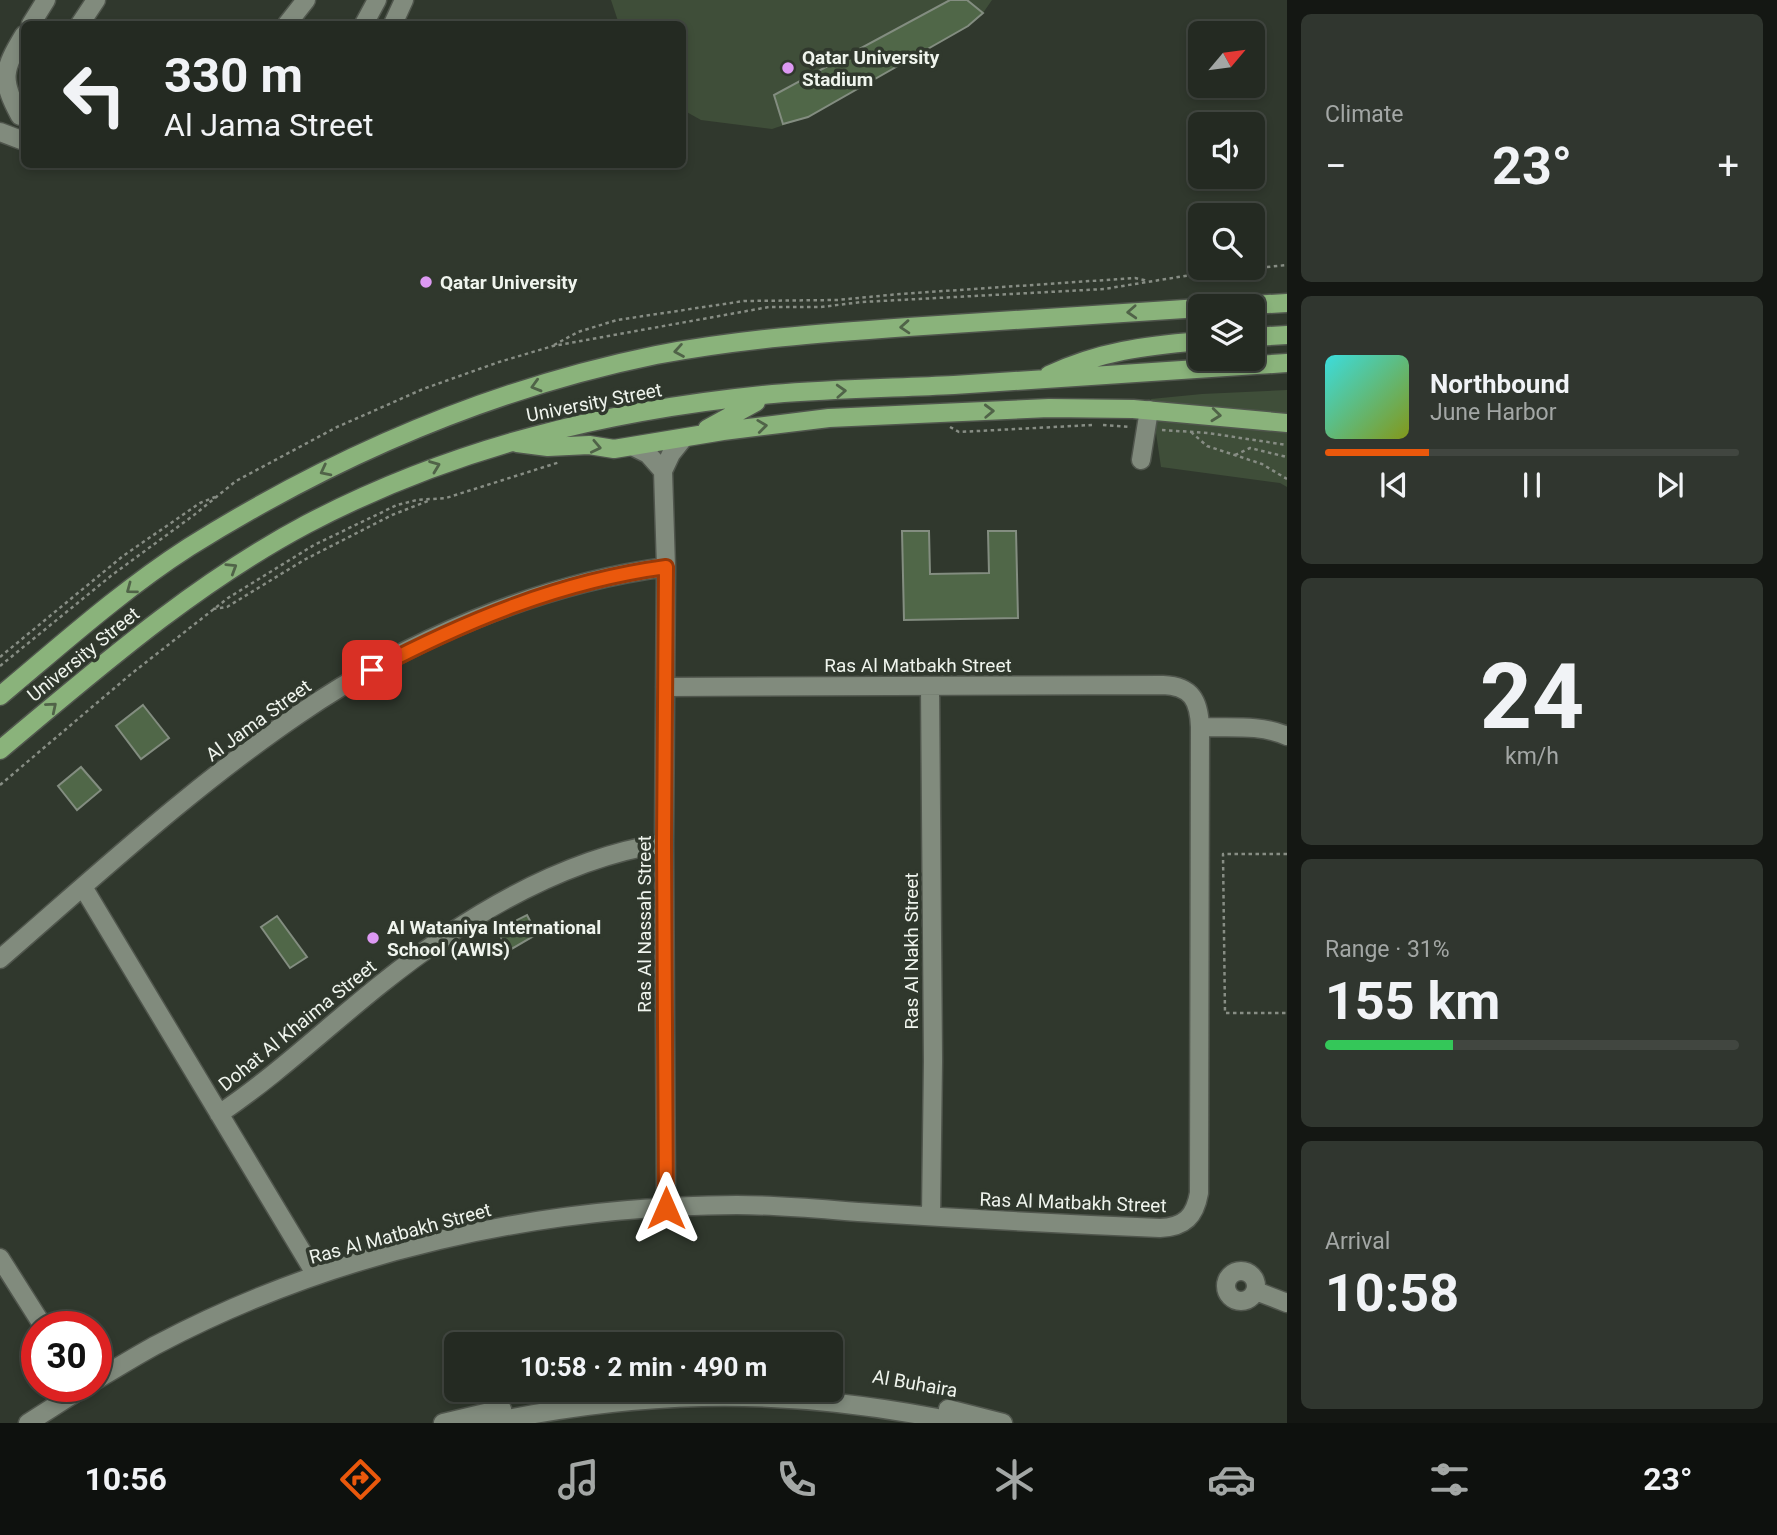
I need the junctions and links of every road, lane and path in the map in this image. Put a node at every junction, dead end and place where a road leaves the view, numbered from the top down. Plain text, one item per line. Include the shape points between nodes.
1 (46, 0) edge
2 (96, 0) edge
3 (306, 0) edge
4 (377, 0) edge
5 (404, 0) edge
6 (33, 21) edge
7 (82, 21) edge
8 (289, 21) edge
9 (366, 21) edge
10 (394, 21) edge
11 (21, 40) edge
12 (2, 72) edge
13 (0, 105) edge
14 (21, 116) edge
15 (21, 116) edge
16 (0, 132) edge
17 (21, 140) edge
18 (1287, 265) edge
19 (1147, 284) junction
20 (1287, 303) edge
21 (1265, 304) edge
22 (1188, 309) edge
23 (1287, 335) edge
24 (1265, 336) edge
25 (1188, 342) edge
26 (553, 346) junction
27 (1287, 363) edge
28 (1039, 380) junction
29 (773, 394) junction
30 (1149, 410) junction
31 (944, 413) junction
32 (1287, 423) edge
33 (1146, 429) junction
34 (1191, 432) junction
35 (689, 437) junction
36 (510, 441) junction
37 (1287, 445) edge
38 (634, 447) junction
39 (1235, 455) junction
40 (1287, 457) edge
41 (1141, 460) dead end
42 (564, 461) dead end
43 (663, 471) junction
44 (1287, 479) edge
45 (215, 497) junction
46 (429, 500) junction
47 (666, 567) junction
48 (213, 609) junction
49 (0, 657) edge
50 (0, 666) edge
51 (930, 686) junction
52 (666, 687) junction
53 (0, 696) edge
54 (1200, 727) junction
55 (1287, 736) edge
56 (0, 750) edge
57 (0, 785) edge
58 (664, 843) junction
59 (1287, 854) edge
60 (83, 887) junction
61 (0, 960) edge
62 (1287, 1013) edge
63 (219, 1114) junction
64 (666, 1208) junction
65 (931, 1216) junction
66 (0, 1258) edge
67 (316, 1275) junction
68 (1256, 1291) dead end
69 (1287, 1303) edge
70 (34, 1311) edge
71 (112, 1370) edge
72 (843, 1396) edge
73 (865, 1401) junction
74 (60, 1402) edge
75 (545, 1402) edge
76 (491, 1420) edge
77 (28, 1423) edge
78 (443, 1423) edge
79 (961, 1423) edge
80 (1003, 1423) edge

1 - 6 street
2 - 7 street
3 - 8 street
4 - 9 street
5 - 10 street
11 - 12 street
12 - 14 street via 6,95
13 - 15 street
16 - 17 street
18 - 19 path
19 - 26 path via 769,307
19 - 26 path via 1135,278 837,300 744,301 617,320 578,332
20 - 21 main road
22 -> 53 main road, University Street via 774,337 658,355 520,390 365,450 188,548 120,597
23 - 24 main road
25 - 28 main road via 1114,351
26 - 45 path via 378,408 236,481
27 - 28 main road, University Street
29 -> 28 main road, University Street
29 - 35 main road
29 - 36 main road, University Street via 604,419
31 -> 30 main road
30 -> 32 main road
30 - 33 street
31 - 33 path via 947,424 960,432 1099,425
35 -> 31 main road via 829,418
33 - 34 path
33 - 41 street
34 - 37 path
34 - 39 path via 1207,446
35 - 38 main road
35 - 43 street via 671,454
36 -> 38 main road via 533,447
56 -> 36 main road, University Street via 117,652 230,569 374,492
38 - 43 street via 648,454
39 - 40 path via 1250,448
39 - 44 path
42 - 46 path
43 - 47 street, Ras Al Nassah Street
45 - 49 path via 123,556
45 - 50 path
46 - 48 path via 304,560 227,607
46 - 48 path via 397,505 345,530 278,566
47 - 52 street, Ras Al Nassah Street
47 - 60 street, Al Jama Street via 591,580 506,607 353,680 226,767
48 - 57 path
51 - 52 street, Ras Al Matbakh Street
51 - 54 street, Ras Al Matbakh Street via 1172,685 1197,703
51 - 65 street, Ras Al Nakh Street
52 - 58 street, Ras Al Nassah Street
54 - 55 street via 1258,729
54 - 65 street, Ras Al Matbakh Street via 1199,1193 1191,1217 1179,1226 1160,1228
58 - 63 street, Dohat Al Khaima Street via 604,857 478,916 416,957
58 - 64 street, Ras Al Nassah Street
59 - 62 path via 1223,854 1225,1013
60 - 61 street, Al Jama Street
60 - 63 street
63 - 67 street
64 - 65 street, Ras Al Matbakh Street via 739,1205
64 - 67 street, Ras Al Matbakh Street via 499,1228
66 - 70 street
67 - 71 street, Ras Al Matbakh Street via 212,1318
68 - 69 street
72 - 73 street, Al Buhaira
73 - 76 street, Al Buhaira via 689,1396 582,1405
73 - 79 street, Al Buhaira
73 - 80 street, Al Buhaira via 948,1409
74 - 77 street, Ras Al Matbakh Street
75 - 76 street, Al Buhaira
76 - 78 street, Al Buhaira

